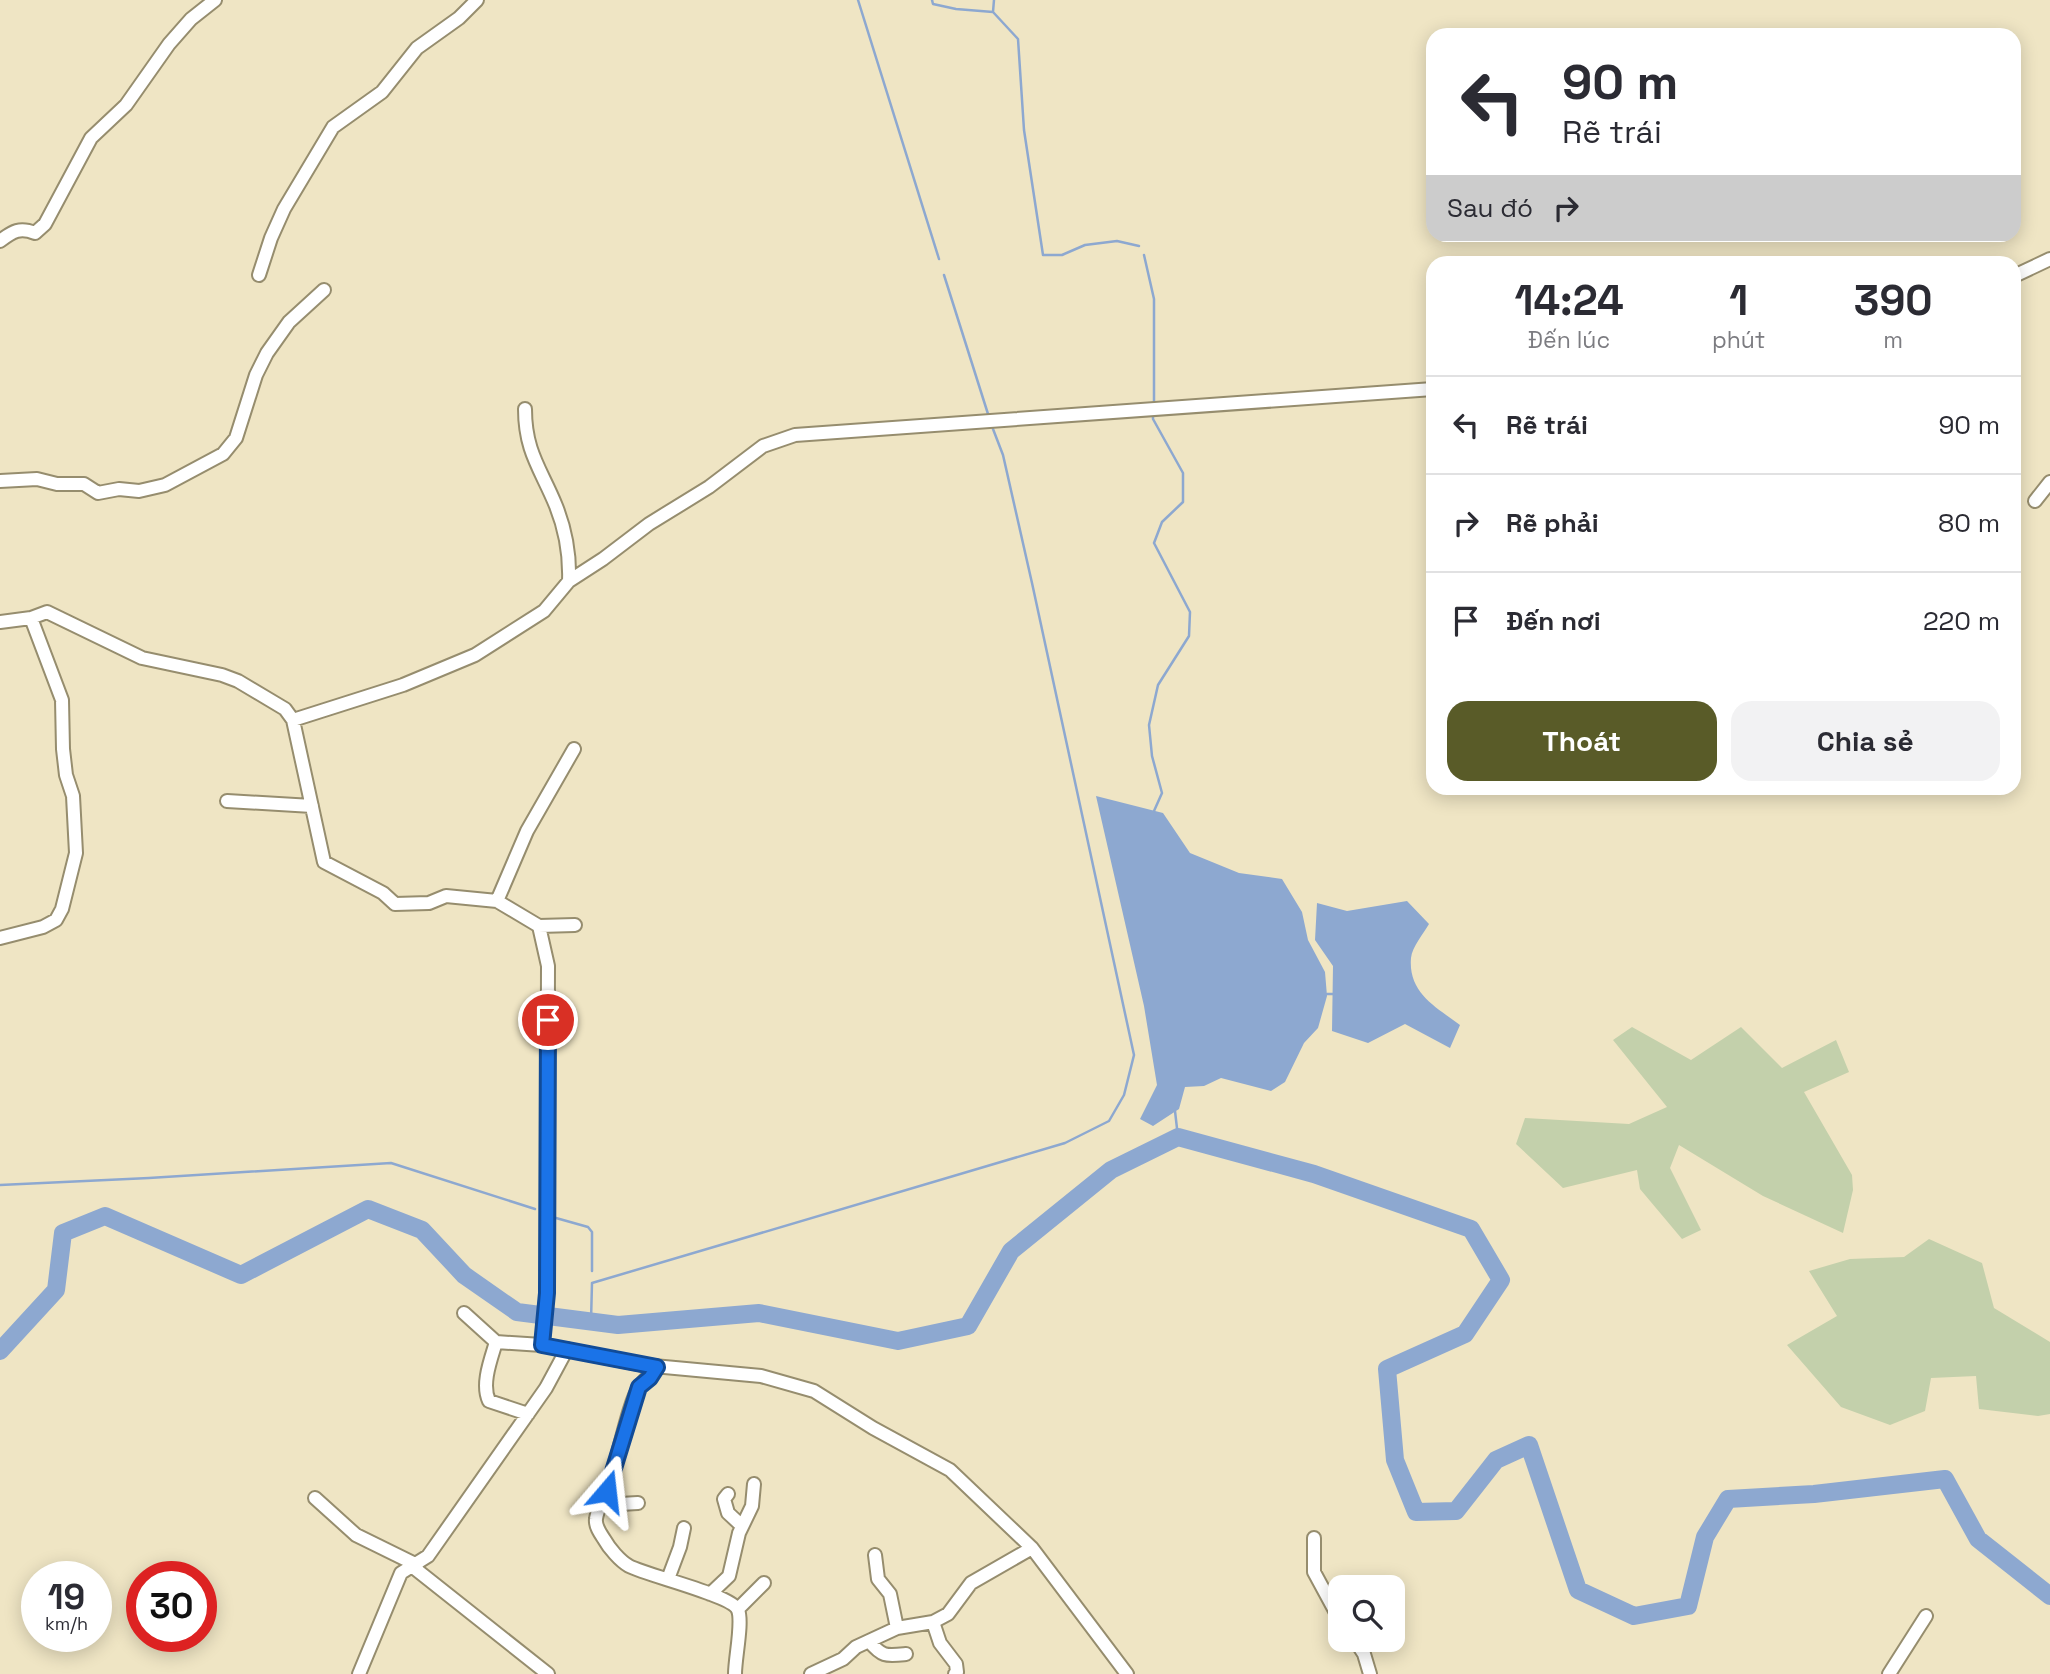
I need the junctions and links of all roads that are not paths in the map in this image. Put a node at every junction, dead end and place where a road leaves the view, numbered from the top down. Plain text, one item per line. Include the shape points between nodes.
1 (215, 0) edge
2 (477, 0) edge
3 (0, 241) edge
4 (2050, 259) edge
5 (2021, 273) edge
6 (259, 275) dead end
7 (324, 290) dead end
8 (1426, 388) edge
9 (525, 409) dead end
10 (0, 481) edge
11 (2050, 482) edge
12 (2035, 501) dead end
13 (569, 581) junction
14 (31, 618) junction
15 (0, 622) edge
16 (293, 720) junction
17 (574, 749) dead end
18 (227, 801) dead end
19 (312, 806) junction
20 (497, 901) junction
21 (575, 925) dead end
22 (539, 926) junction
23 (0, 938) edge
24 (464, 1313) dead end
25 (496, 1342) junction
26 (542, 1345) junction
27 (567, 1349) junction
28 (657, 1367) junction
29 (528, 1414) junction
30 (754, 1484) dead end
31 (728, 1494) dead end
32 (315, 1498) dead end
33 (638, 1503) dead end
34 (602, 1505) junction
35 (742, 1526) junction
36 (684, 1528) dead end
37 (1314, 1538) dead end
38 (1032, 1548) junction
39 (875, 1555) dead end
40 (415, 1566) junction
41 (668, 1579) junction
42 (764, 1583) dead end
43 (710, 1594) junction
44 (1328, 1598) edge
45 (738, 1609) junction
46 (1926, 1616) dead end
47 (933, 1622) junction
48 (897, 1628) junction
49 (869, 1641) junction
50 (1363, 1652) edge
51 (906, 1654) dead end
52 (359, 1674) edge
53 (548, 1674) edge
54 (735, 1674) edge
55 (811, 1674) edge
56 (955, 1674) edge
57 (1127, 1674) edge
58 (1370, 1674) edge
59 (1889, 1674) edge

1 - 3 street via 191,19 126,106 91,138 45,224 36,233 14,230
2 - 6 street via 417,48 383,92 333,127 284,209
4 - 5 street
7 - 10 street via 272,345 256,375 236,438 223,454 165,485 139,491 98,493 84,484
8 - 13 street via 795,435 763,446
9 - 13 street via 530,449 566,537
11 - 12 street
13 - 16 street via 544,611 475,655 402,685
14 - 15 street
14 - 16 street via 47,612 142,658 230,678 275,702
14 - 23 street via 62,700 76,853 56,920
16 - 19 street
17 - 20 street via 527,831
18 - 19 street
19 - 20 street via 324,862 395,904 429,903 446,896
20 - 22 street
21 - 22 street
22 - 26 street via 548,966 547,1293
24 - 25 street
25 - 26 street
25 - 29 street via 485,1392 489,1401
26 - 27 street
27 - 28 street
27 - 29 street
28 - 34 street via 639,1387
28 - 38 street via 761,1376 814,1391 950,1470
29 - 40 street via 428,1556
30 - 35 street via 752,1506
31 - 35 street via 725,1506
32 - 40 street via 356,1535
33 - 34 street
34 - 41 street via 596,1520 608,1546 628,1566
35 - 43 street via 729,1576
36 - 41 street
37 - 44 street via 1314,1572
38 - 47 street via 971,1584 948,1614
38 - 57 street
39 - 48 street via 878,1579 890,1594
40 - 52 street via 401,1573
40 - 53 street
41 - 43 street
42 - 45 street
43 - 45 street
45 - 54 street
46 - 59 street
47 - 48 street
47 - 56 street via 940,1643 956,1664
48 - 49 street
49 - 51 street via 886,1656
49 - 55 street via 843,1660
50 - 58 street

